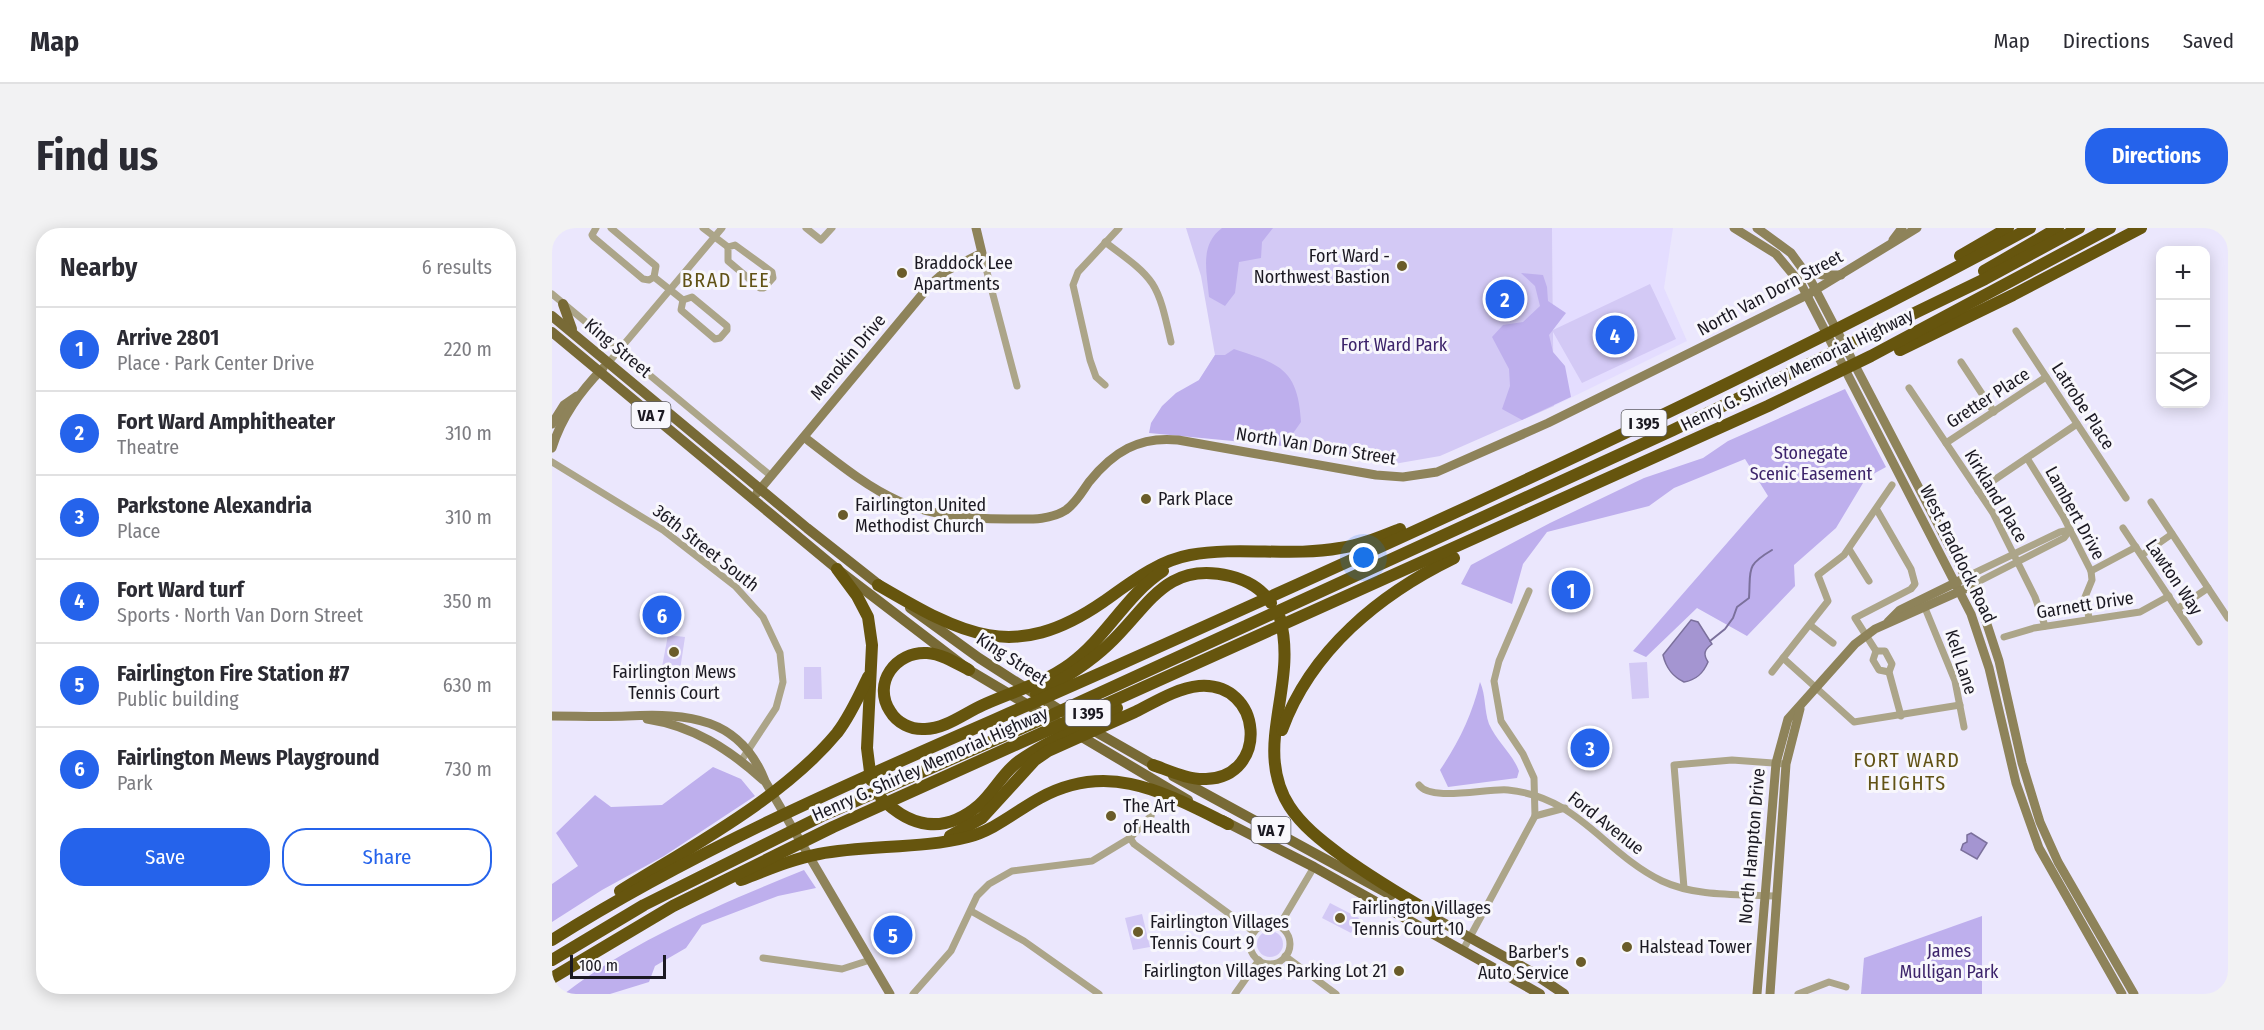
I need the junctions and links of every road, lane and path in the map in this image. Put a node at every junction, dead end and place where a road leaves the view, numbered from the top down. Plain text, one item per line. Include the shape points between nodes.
1 (596, 228) edge
2 (611, 228) edge
3 (704, 228) edge
4 (722, 228) edge
5 (806, 228) edge
6 (832, 228) edge
7 (976, 228) edge
8 (1119, 228) edge
9 (1734, 228) edge
10 (1757, 228) edge
11 (1903, 228) edge
12 (1917, 228) edge
13 (2008, 228) edge
14 (2030, 228) edge
15 (2058, 228) edge
16 (2079, 228) edge
17 (2110, 228) edge
18 (2141, 228) edge
19 (714, 237) junction
20 (1893, 240) junction
21 (1105, 242) junction
22 (728, 247) junction
23 (982, 253) junction
24 (1805, 271) junction
25 (1843, 274) junction
26 (654, 277) junction
27 (1919, 287) junction
28 (670, 290) junction
29 (1812, 293) junction
30 (552, 294) edge
31 (683, 300) junction
32 (563, 304) junction
33 (552, 316) edge
34 (1895, 323) junction
35 (2016, 331) dead end
36 (552, 332) edge
37 (574, 332) junction
38 (1171, 342) dead end
39 (619, 350) junction
40 (1873, 359) junction
41 (609, 362) junction
42 (1961, 362) dead end
43 (599, 372) junction
44 (2046, 377) junction
45 (1105, 385) dead end
46 (1017, 386) dead end
47 (1909, 388) dead end
48 (1994, 412) junction
49 (555, 422) edge
50 (2077, 424) junction
51 (804, 437) junction
52 (1946, 443) junction
53 (552, 448) edge
54 (2026, 458) junction
55 (552, 462) edge
56 (771, 476) junction
57 (1519, 482) junction
58 (1596, 485) junction
59 (1892, 485) dead end
60 (760, 489) junction
61 (1978, 490) junction
62 (752, 498) junction
63 (2126, 498) dead end
64 (2151, 502) dead end
65 (1877, 510) junction
66 (2123, 528) dead end
67 (2070, 530) junction
68 (2172, 534) junction
69 (2136, 547) junction
70 (1849, 549) junction
71 (1209, 553) junction
72 (2142, 555) junction
73 (2015, 558) junction
74 (837, 569) junction
75 (2091, 570) junction
76 (1869, 581) dead end
77 (1968, 582) junction
78 (878, 585) junction
79 (1958, 587) junction
80 (2208, 588) junction
81 (1529, 591) dead end
82 (2169, 596) junction
83 (1925, 609) junction
84 (2177, 609) junction
85 (2089, 618) junction
86 (2228, 618) edge
87 (1888, 622) junction
88 (1810, 625) junction
89 (2044, 626) junction
90 (1866, 636) junction
91 (2004, 637) dead end
92 (2199, 642) dead end
93 (1833, 643) dead end
94 (1876, 651) junction
95 (1783, 658) junction
96 (1197, 665) junction
97 (969, 670) junction
98 (871, 671) junction
99 (1772, 672) dead end
100 (1889, 672) junction
101 (1818, 687) junction
102 (1960, 705) junction
103 (552, 716) edge
104 (1901, 716) junction
105 (659, 718) junction
106 (706, 721) junction
107 (1964, 727) dead end
108 (975, 728) junction
109 (707, 738) junction
110 (749, 749) junction
111 (1275, 754) junction
112 (741, 761) junction
113 (1781, 764) junction
114 (1153, 765) junction
115 (765, 781) junction
116 (1419, 785) dead end
117 (1535, 795) junction
118 (1565, 808) junction
119 (1152, 816) dead end
120 (1535, 816) junction
121 (1228, 824) junction
122 (1130, 838) junction
123 (938, 841) junction
124 (1314, 867) junction
125 (1684, 888) junction
126 (1764, 895) junction
127 (1775, 896) junction
128 (971, 911) junction
129 (1434, 917) junction
130 (574, 926) junction
131 (1279, 926) junction
132 (1254, 932) junction
133 (1470, 938) junction
134 (552, 940) edge
135 (1463, 950) junction
136 (587, 956) junction
137 (1285, 956) junction
138 (763, 958) dead end
139 (552, 960) edge
140 (870, 960) junction
141 (1259, 960) junction
142 (552, 978) edge
143 (1846, 987) dead end
144 (890, 994) edge
145 (913, 994) edge
146 (1099, 994) edge
147 (1235, 994) edge
148 (1336, 994) edge
149 (1540, 994) edge
150 (1564, 994) edge
151 (1757, 994) edge
152 (1770, 994) edge
153 (1798, 994) edge
154 (2122, 994) edge
155 (2134, 994) edge

1 - 26 street via 593,237 643,279
2 - 26 street via 656,266
3 - 19 street
4 - 19 street
5 - 6 street via 821,240
7 - 23 main road
8 - 21 street
9 - 29 main road, West Braddock Road via 1776,255
10 - 24 main road, West Braddock Road via 1785,247
11 - 20 main road
12 - 20 main road, North Van Dorn Street
13 - 27 highway via 1936,269
14 - 27 highway, Henry G. Shirley Memorial Highway / I 395
15 - 34 highway
16 - 34 highway
17 - 40 highway, Henry G. Shirley Memorial Highway
18 - 40 highway via 2023,290
19 - 22 street
19 - 28 street
20 - 25 main road, North Van Dorn Street
21 - 38 street via 1153,280
21 - 45 street via 1078,272 1073,285 1090,360 1096,377
22 - 22 street via 728,261 760,288 773,278 772,272 741,247
23 - 46 street
23 - 51 main road, Menokin Drive via 930,285
24 - 25 main road
24 - 29 main road, West Braddock Road
25 - 29 main road, North Van Dorn Street
26 - 28 street
27 - 57 highway, Henry G. Shirley Memorial Highway / I 395
28 - 31 street
28 - 39 street
29 - 51 main road, North Van Dorn Street via 1548,423 1451,467 1423,475 1376,476 1154,439 1113,456 1073,503 1058,514 1032,519 965,518 933,514 893,500 864,484
29 - 77 main road, West Braddock Road
29 - 79 main road, West Braddock Road
30 - 32 street
31 - 31 street via 683,312 715,339 727,330 692,297
32 - 37 main road
32 - 39 street
33 - 37 main road, King Street / VA 7
34 - 139 highway via 1482,520 824,814 645,905
35 - 44 street, Latrobe Place
36 - 43 main road, King Street / VA 7
37 - 41 main road, King Street / VA 7
39 - 41 street
39 - 56 street
40 - 58 highway, Henry G. Shirley Memorial Highway / I 395 via 1796,402 1768,406
41 - 43 main road
41 - 60 main road, King Street / VA 7
42 - 48 street
43 - 49 main road via 564,405
43 - 62 main road, King Street / VA 7
44 - 48 street, Gretter Place
44 - 50 street, Latrobe Place
47 - 52 street, Kirkland Place
48 - 52 street, Gretter Place
49 - 53 main road
50 - 54 street
50 - 63 street, Latrobe Place
51 - 56 main road, Menokin Drive
52 - 61 street, Kirkland Place
54 - 61 street
54 - 67 street, Lambert Drive
55 - 110 street, 36th Street South via 671,536 735,586 763,617 780,653 783,682 776,708
56 - 60 main road, Menokin Drive
57 - 71 highway via 1363,543 1324,550
57 - 108 highway, Henry G. Shirley Memorial Highway / I 395
58 - 96 highway, Henry G. Shirley Memorial Highway / I 395
58 - 111 highway via 1431,569 1360,618 1328,653 1298,696
59 - 65 street
60 - 62 main road, Menokin Drive
60 - 78 main road, King Street / VA 7
61 - 73 street, Kirkland Place
62 - 74 main road, King Street / VA 7
64 - 68 street
65 - 70 street
65 - 90 street via 1911,569 1914,587 1856,617
66 - 69 street, Lawton Way
67 - 73 street, North Hampton Drive via 2064,538
67 - 75 street, Lambert Drive
68 - 72 street
68 - 80 street
69 - 72 street, Lawton Way
69 - 75 street
70 - 76 street
70 - 88 street via 1818,575 1828,602
71 - 78 highway via 1180,557 1160,565 1068,623 1020,637 997,637 958,627
71 - 97 highway via 1185,560 1154,577 1087,650 1047,678 927,729 897,721 886,703 885,684 890,669 915,652 944,657
72 - 82 street, Lawton Way
73 - 77 street, North Hampton Drive
73 - 89 street, Kirkland Place via 2035,597
74 - 97 main road, King Street / VA 7
74 - 98 highway via 868,617
75 - 85 street, Lambert Drive via 2092,580 2085,597
77 - 79 main road, North Hampton Drive
77 - 155 main road, West Braddock Road via 1995,646 2040,822 2058,862
78 - 114 main road, King Street / VA 7 via 1008,678
79 - 83 main road, North Hampton Drive
79 - 87 main road, North Hampton Drive via 1900,610
79 - 154 main road, West Braddock Road via 1983,647 2016,783 2039,848
80 - 84 street
80 - 86 street
81 - 117 street via 1494,681 1501,721 1534,778
82 - 84 street, Lawton Way
82 - 85 street, Garnett Drive via 2140,612
83 - 87 main road, North Hampton Drive
83 - 102 street, Kell Lane via 1950,667
84 - 92 street, Lawton Way
85 - 89 street, Garnett Drive
87 - 90 main road, North Hampton Drive
88 - 93 street
88 - 95 street
89 - 91 street, Garnett Drive
90 - 94 street
90 - 101 main road, North Hampton Drive
94 - 100 street via 1873,660 1879,670
94 - 100 street via 1885,651 1893,664
95 - 99 street
95 - 101 street
96 - 98 highway via 1048,740 1016,763 978,805 940,824 909,820 897,814 879,796 872,782 867,748
96 - 136 highway, Henry G. Shirley Memorial Highway / I 395 via 833,826 673,906
97 - 121 main road, King Street / VA 7
98 - 130 highway via 838,730 795,776 700,842 600,904
100 - 104 street
101 - 104 street via 1854,722
101 - 113 main road, North Hampton Drive via 1788,719
102 - 104 street
102 - 107 street, Kell Lane
103 - 105 main road
105 - 106 main road via 681,715
105 - 109 main road
106 - 109 main road via 710,730
106 - 110 main road
108 - 111 highway via 1070,675 1109,645 1141,606 1184,576 1211,572 1252,584 1268,598 1280,618 1286,652
108 - 130 highway, Henry G. Shirley Memorial Highway / I 395 via 755,828
109 - 112 main road
110 - 112 street, 36th Street South
110 - 115 main road
111 - 129 highway via 1280,788 1301,824 1377,882
112 - 115 main road
113 - 125 street via 1732,760 1674,765
113 - 126 main road, North Hampton Drive
113 - 127 main road, North Hampton Drive
114 - 123 highway via 1201,779 1233,771 1244,760 1251,739 1244,708 1231,694 1210,687 1174,693 1048,751 982,818
114 - 129 main road, King Street / VA 7
115 - 140 main road
116 - 117 street, Ford Avenue via 1430,792 1499,789
117 - 118 street, Ford Avenue
117 - 120 street
118 - 120 street
118 - 125 street, Ford Avenue via 1644,872
119 - 122 street
120 - 133 street
121 - 123 highway via 1153,789 1128,782 1085,782 1056,790 968,837
121 - 124 main road, King Street / VA 7
122 - 128 street via 1092,861 1027,868 1001,876 977,896
122 - 132 street
123 - 136 highway via 818,854 788,862 736,882
124 - 131 street
124 - 135 main road, King Street / VA 7
125 - 126 street, Ford Avenue
126 - 127 street, Ford Avenue
126 - 151 main road, North Hampton Drive
127 - 152 main road, North Hampton Drive
128 - 145 street via 951,951
128 - 146 street via 1017,937
129 - 133 main road, King Street / VA 7
130 - 134 highway, Henry G. Shirley Memorial Highway / I 395
131 - 132 street via 1266,924
131 - 137 street via 1289,939
132 - 141 street via 1250,946
133 - 135 street
133 - 150 main road, King Street / VA 7
135 - 149 main road, King Street / VA 7
136 - 142 highway, Henry G. Shirley Memorial Highway / I 395
137 - 141 street via 1273,963
137 - 148 street
138 - 140 street via 843,969
140 - 144 main road
141 - 147 street
143 - 153 street via 1829,982

